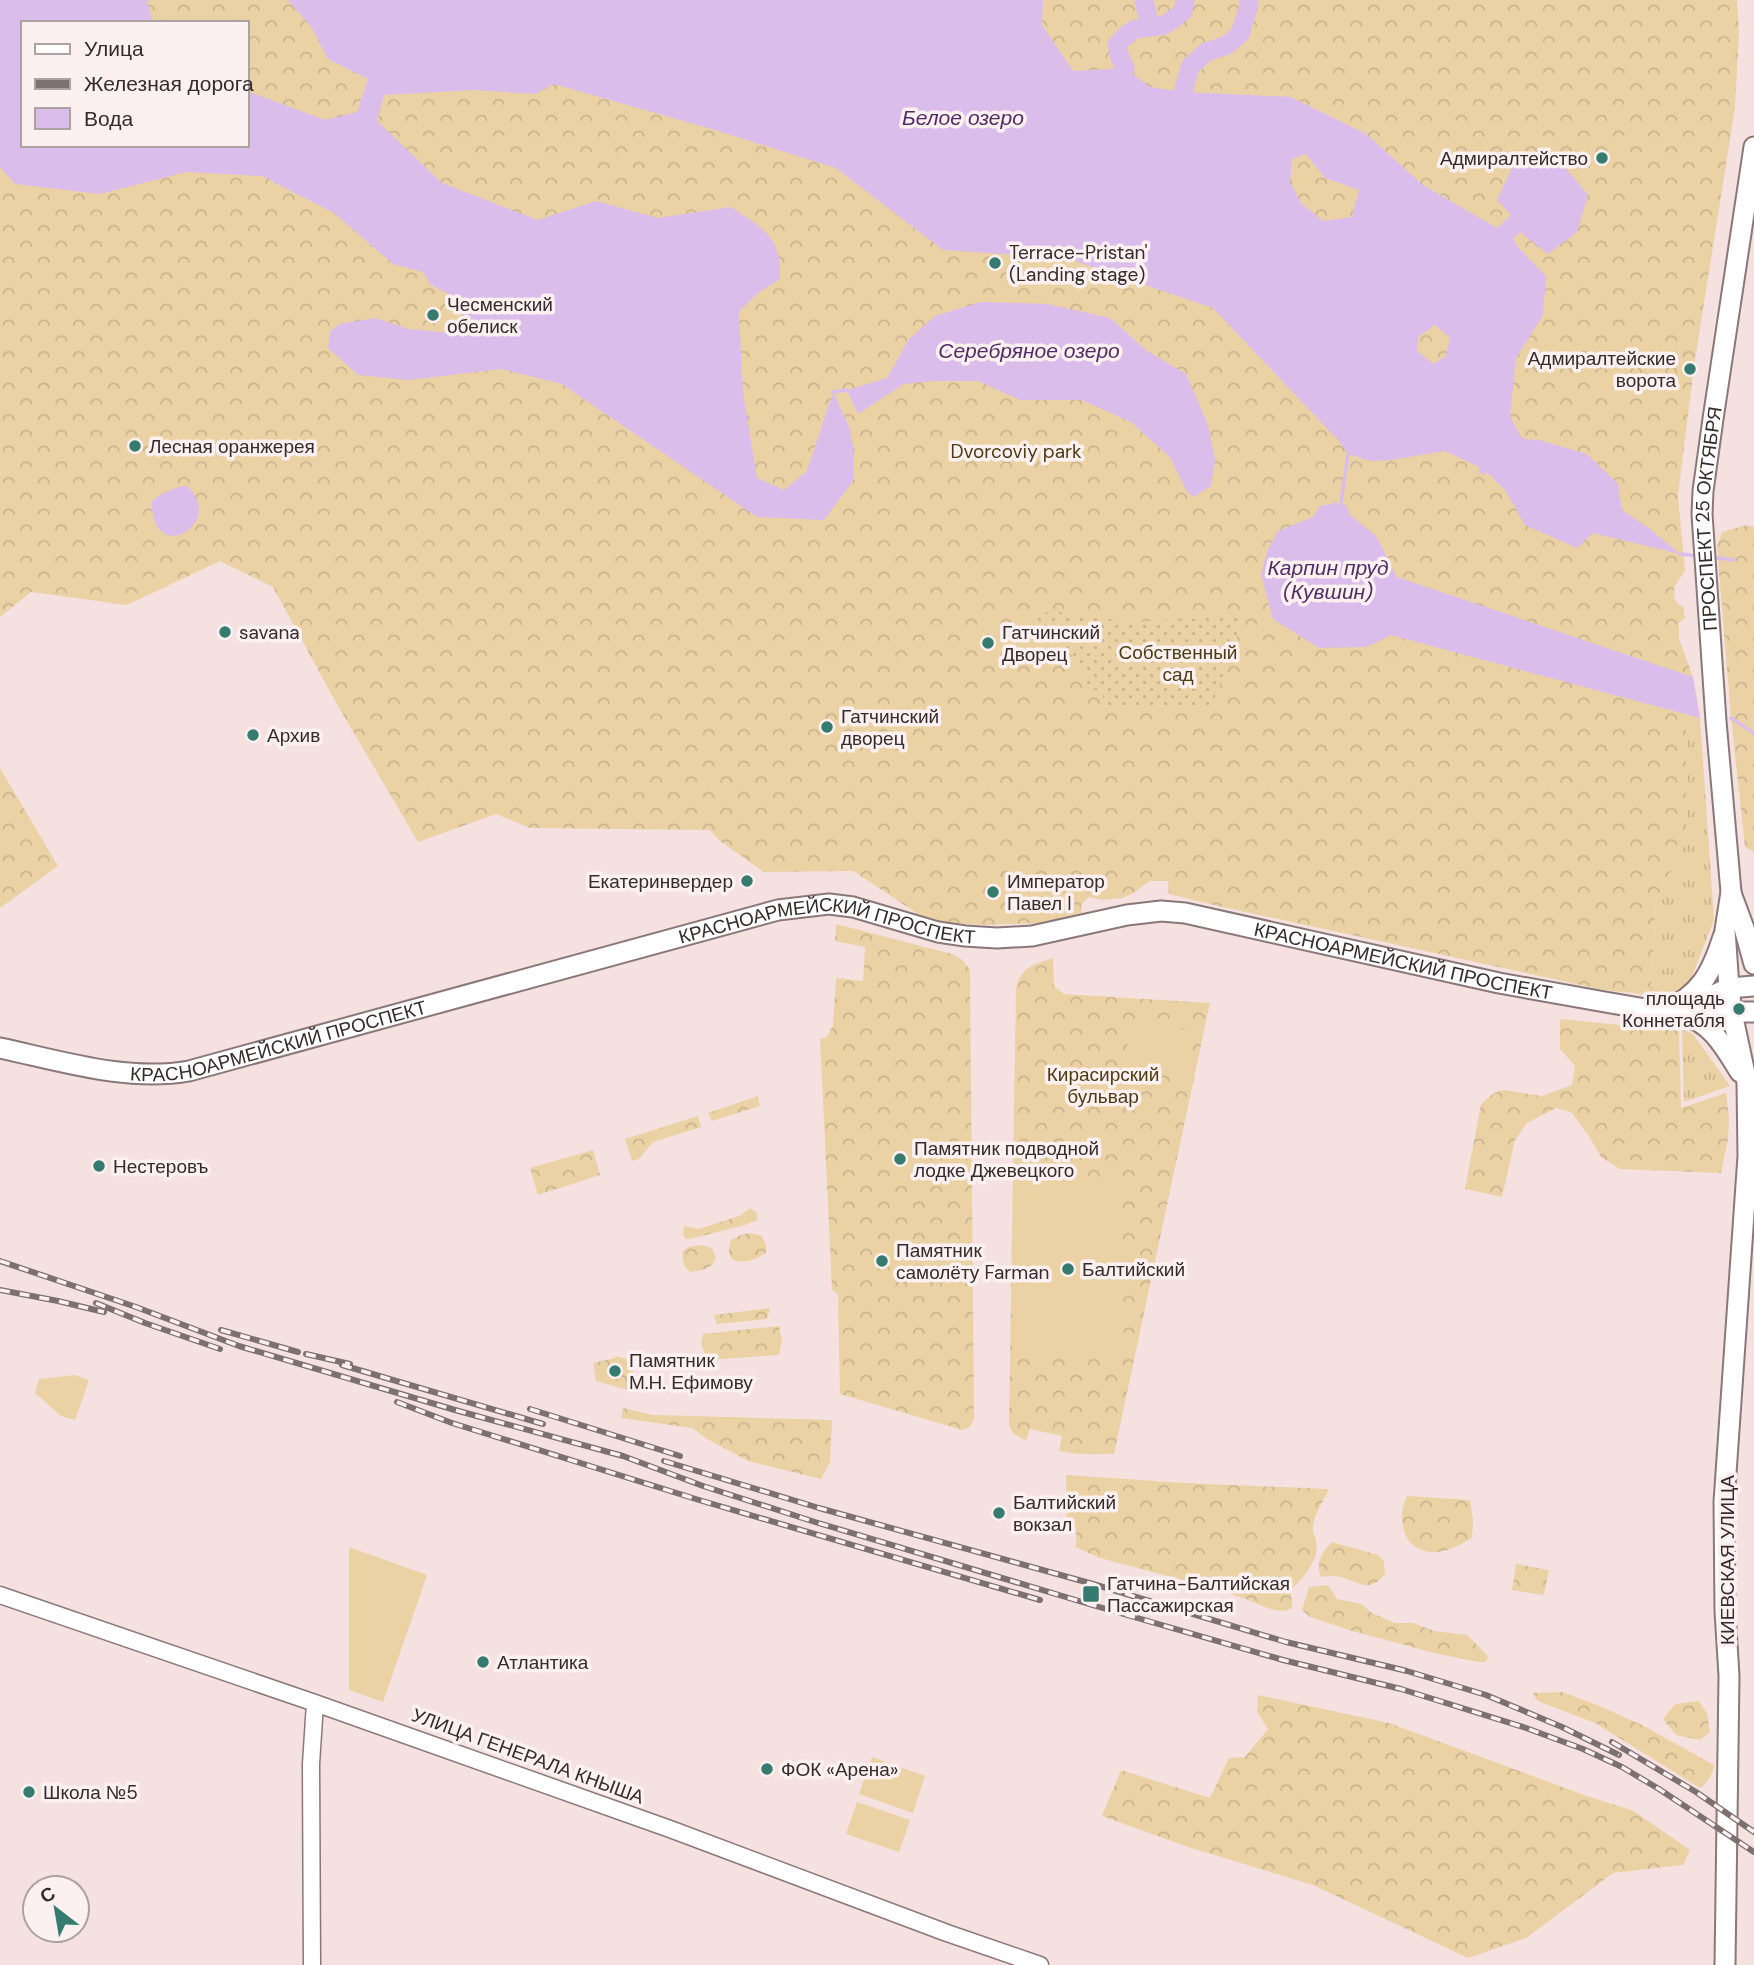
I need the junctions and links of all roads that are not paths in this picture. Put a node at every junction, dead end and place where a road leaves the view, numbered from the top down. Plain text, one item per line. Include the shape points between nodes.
1 (1754, 147) edge
2 (1731, 892) junction
3 (1725, 930) junction
4 (1754, 964) edge
5 (1754, 986) edge
6 (1729, 988) junction
7 (1662, 1012) junction
8 (1754, 1012) edge
9 (1732, 1013) junction
10 (0, 1048) edge
11 (1747, 1083) junction
12 (1754, 1118) edge
13 (1748, 1156) junction
14 (0, 1595) edge
15 (315, 1703) junction
16 (312, 1965) edge
17 (1040, 1965) edge
18 (1725, 1965) edge

1 - 2 main road, ПРОСПЕКТ 25 ОКТЯБРЯ via 1702,514
2 - 3 main road
2 - 4 main road
3 - 6 main road
3 - 7 main road via 1694,993
5 - 6 main road, КРАСНОАРМЕЙСКИЙ ПРОСПЕКТ
6 - 7 main road, КРАСНОАРМЕЙСКИЙ ПРОСПЕКТ
6 - 9 main road
7 - 9 main road, КРАСНОАРМЕЙСКИЙ ПРОСПЕКТ
7 - 10 main road, КРАСНОАРМЕЙСКИЙ ПРОСПЕКТ via 1499,983 1185,913 1126,915 1032,936 997,938 938,932 829,904 778,910 190,1071 128,1073
7 - 11 main road via 1704,1024
8 - 9 main road, КРАСНОАРМЕЙСКИЙ ПРОСПЕКТ
9 - 11 main road
11 - 13 main road
12 - 13 main road
13 - 18 main road, КИЕВСКАЯ УЛИЦА via 1724,1502 1729,1676
14 - 15 street, УЛИЦА ГЕНЕРАЛА КНЫША
15 - 16 street
15 - 17 street, УЛИЦА ГЕНЕРАЛА КНЫША

